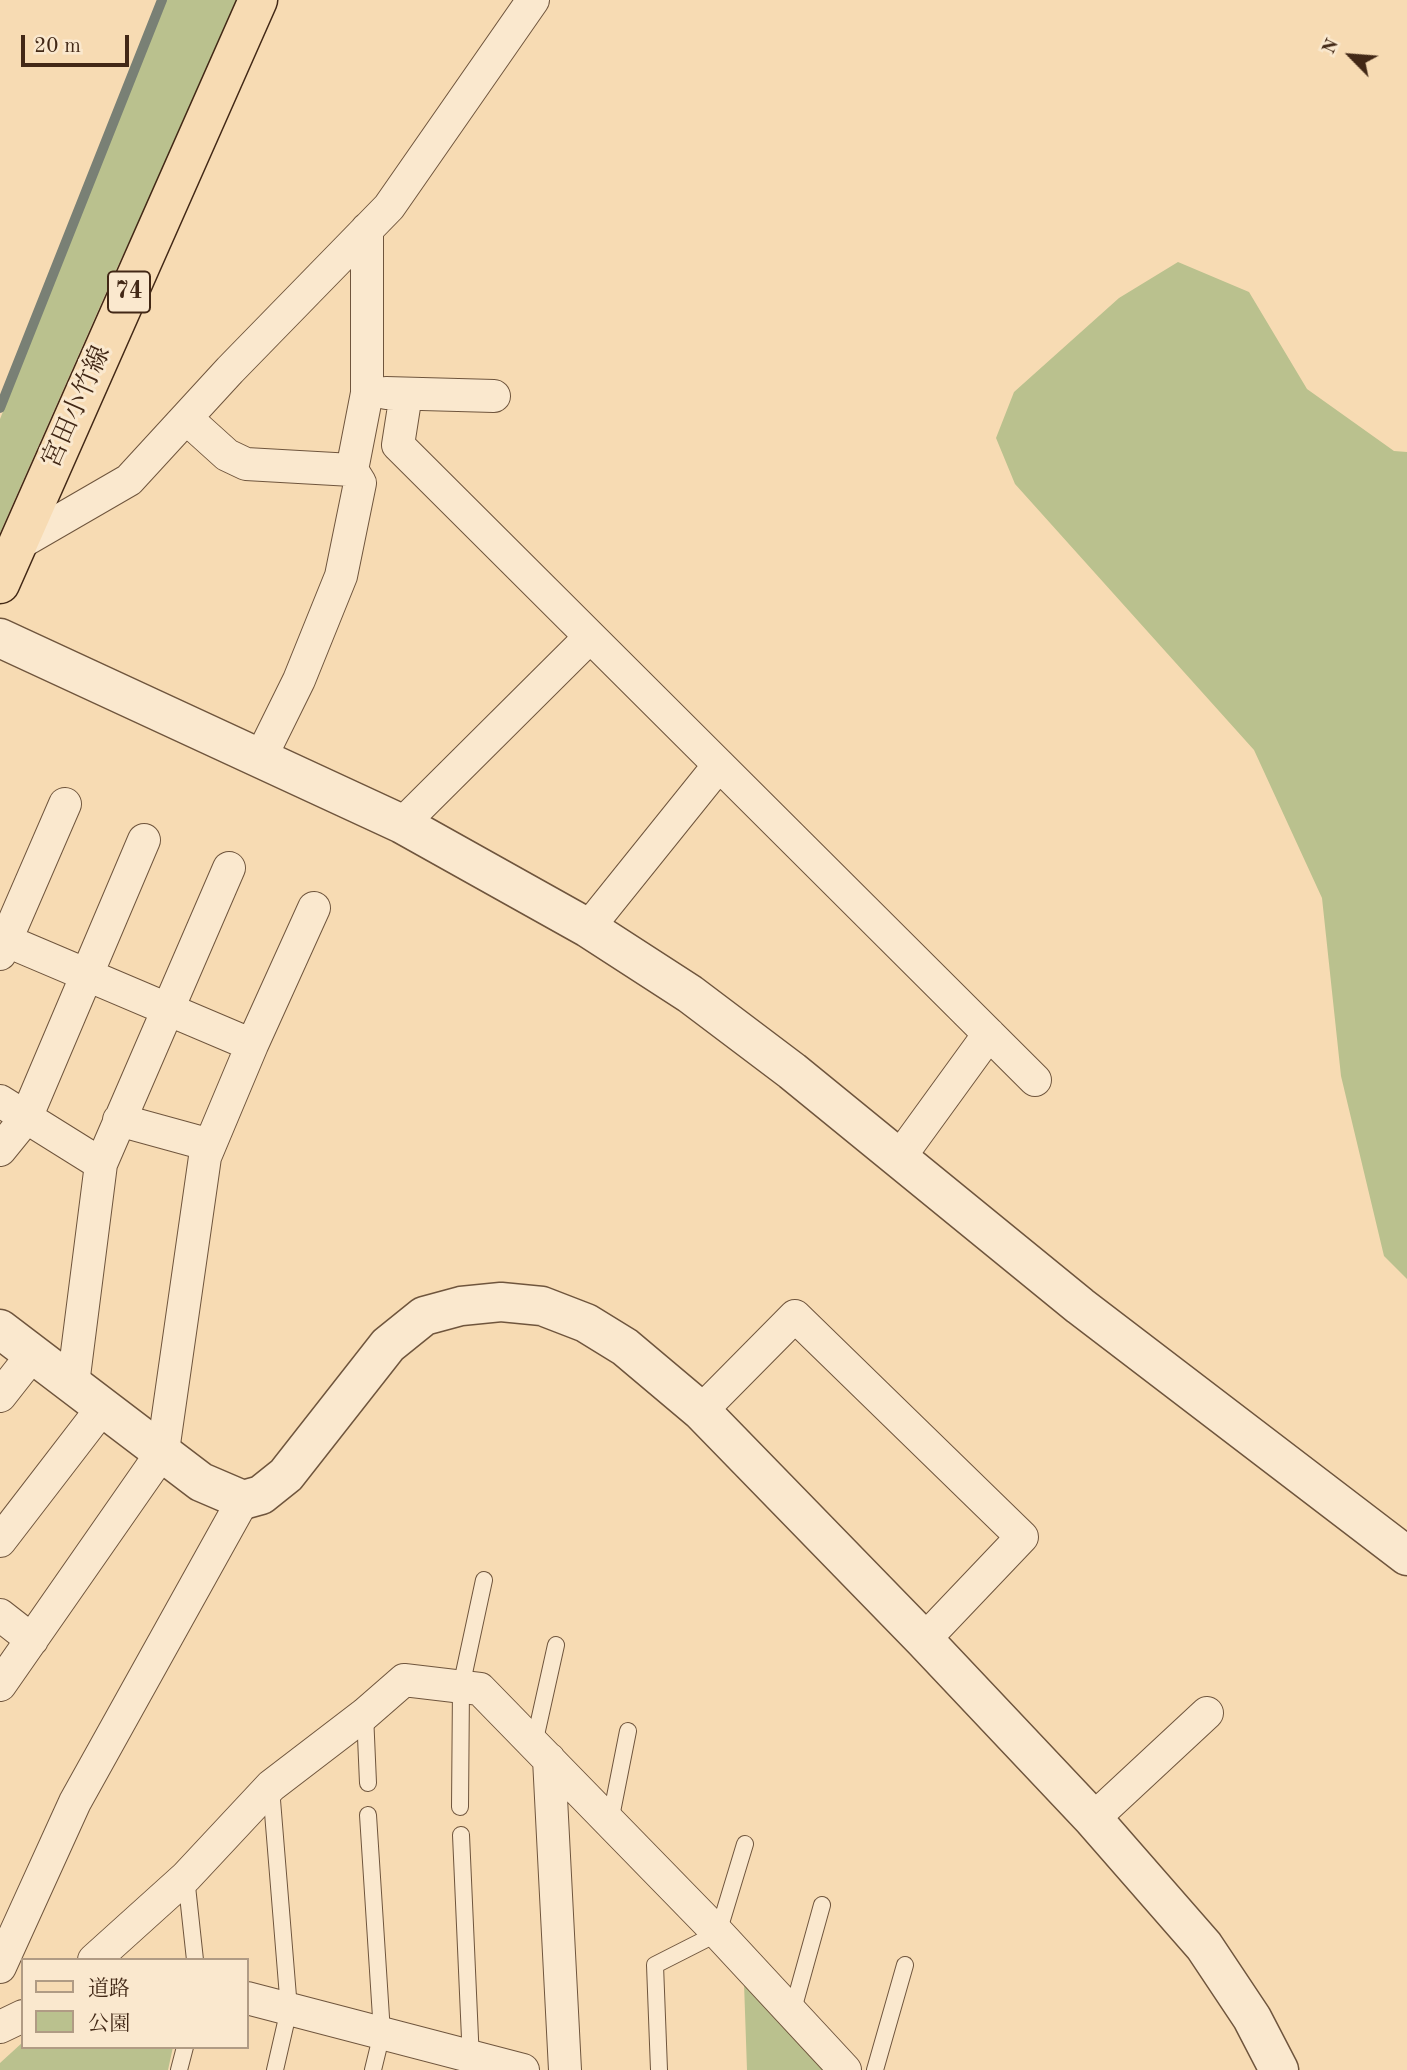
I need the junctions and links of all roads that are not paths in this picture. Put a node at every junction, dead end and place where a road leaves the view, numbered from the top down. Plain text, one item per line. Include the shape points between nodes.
1 (258, 0) edge
2 (533, 0) edge
3 (367, 229) junction
4 (367, 393) junction
5 (405, 394) junction
6 (494, 396) dead end
7 (186, 418) junction
8 (352, 470) junction
9 (15, 546) junction
10 (0, 583) edge
11 (590, 637) junction
12 (0, 638) edge
13 (261, 757) junction
14 (719, 765) junction
15 (65, 804) dead end
16 (402, 824) junction
17 (144, 840) dead end
18 (229, 869) dead end
19 (314, 908) dead end
20 (588, 928) junction
21 (2, 944) edge
22 (87, 975) junction
23 (167, 1009) junction
24 (989, 1034) junction
25 (252, 1045) junction
26 (1035, 1080) dead end
27 (0, 1101) edge
28 (26, 1118) junction
29 (119, 1120) junction
30 (210, 1145) junction
31 (0, 1150) edge
32 (899, 1158) junction
33 (101, 1164) junction
34 (0, 1329) edge
35 (33, 1354) junction
36 (73, 1384) junction
37 (0, 1396) edge
38 (103, 1407) junction
39 (701, 1411) junction
40 (163, 1451) junction
41 (243, 1500) junction
42 (0, 1541) edge
43 (1407, 1556) edge
44 (484, 1580) dead end
45 (0, 1615) edge
46 (32, 1640) junction
47 (924, 1640) junction
48 (556, 1645) dead end
49 (0, 1685) edge
50 (461, 1687) junction
51 (1207, 1713) dead end
52 (365, 1714) junction
53 (628, 1731) dead end
54 (542, 1751) junction
55 (368, 1783) dead end
56 (271, 1786) junction
57 (460, 1807) dead end
58 (368, 1815) dead end
59 (1093, 1819) junction
60 (610, 1822) junction
61 (461, 1835) dead end
62 (745, 1844) dead end
63 (186, 1877) junction
64 (822, 1905) dead end
65 (718, 1933) junction
66 (99, 1958) edge
67 (195, 1958) edge
68 (905, 1965) dead end
69 (0, 1967) edge
70 (248, 1998) edge
71 (289, 2009) junction
72 (792, 2013) junction
73 (21, 2016) edge
74 (0, 2027) edge
75 (383, 2033) junction
76 (184, 2049) edge
77 (470, 2063) edge
78 (179, 2070) edge
79 (275, 2070) edge
80 (373, 2070) edge
81 (523, 2070) edge
82 (565, 2070) edge
83 (659, 2070) edge
84 (845, 2070) edge
85 (875, 2070) edge
86 (1279, 2070) edge

1 - 9 main road, 宮田小竹線 / 74
2 - 3 street via 388,207
3 - 4 street
3 - 7 street
4 - 5 street
4 - 8 street
5 - 6 street
5 - 11 street via 398,445
7 - 8 street via 226,455 246,464
7 - 9 street via 129,480
8 - 13 street via 360,483 341,576 299,680
9 - 10 main road, 宮田小竹線 / 74
11 - 14 street
11 - 16 street
12 - 13 street
13 - 16 street
14 - 20 street
14 - 24 street
15 - 21 street
16 - 20 street
17 - 22 street
18 - 23 street
19 - 25 street
20 - 32 street via 690,994
21 - 22 street
22 - 23 street
22 - 28 street
23 - 25 street
23 - 29 street
24 - 26 street
24 - 32 street
25 - 30 street
27 - 28 street
28 - 31 street
28 - 33 street
29 - 30 street
29 - 33 street
30 - 40 street
32 - 43 street via 1080,1306
33 - 36 street
34 - 35 street
35 - 36 street
35 - 37 street
36 - 38 street
38 - 40 street
38 - 42 street
39 - 41 street via 625,1347 586,1323 542,1306 501,1302 461,1306 424,1316 388,1345 286,1475 261,1495
39 - 47 street
39 - 47 street via 795,1316 1022,1537
40 - 41 street via 201,1482
40 - 46 street
41 - 69 street via 75,1802
44 - 50 lane
45 - 46 street
46 - 49 street
47 - 59 street
48 - 54 lane
50 - 52 street via 404,1680
50 - 54 street via 480,1689
50 - 57 lane
51 - 59 street
52 - 55 lane
52 - 56 street
53 - 60 lane
54 - 60 street
54 - 82 street
56 - 63 street
56 - 71 lane
58 - 75 lane
59 - 86 street via 1203,1946 1252,2018
60 - 65 street
61 - 77 lane
62 - 65 lane
63 - 66 street
63 - 67 lane
64 - 72 lane
65 - 72 street
65 - 83 lane via 655,1965
68 - 85 lane
70 - 71 street
71 - 75 street
71 - 79 lane
72 - 84 street
73 - 74 street
75 - 77 street
75 - 80 lane
76 - 78 lane
77 - 81 street

